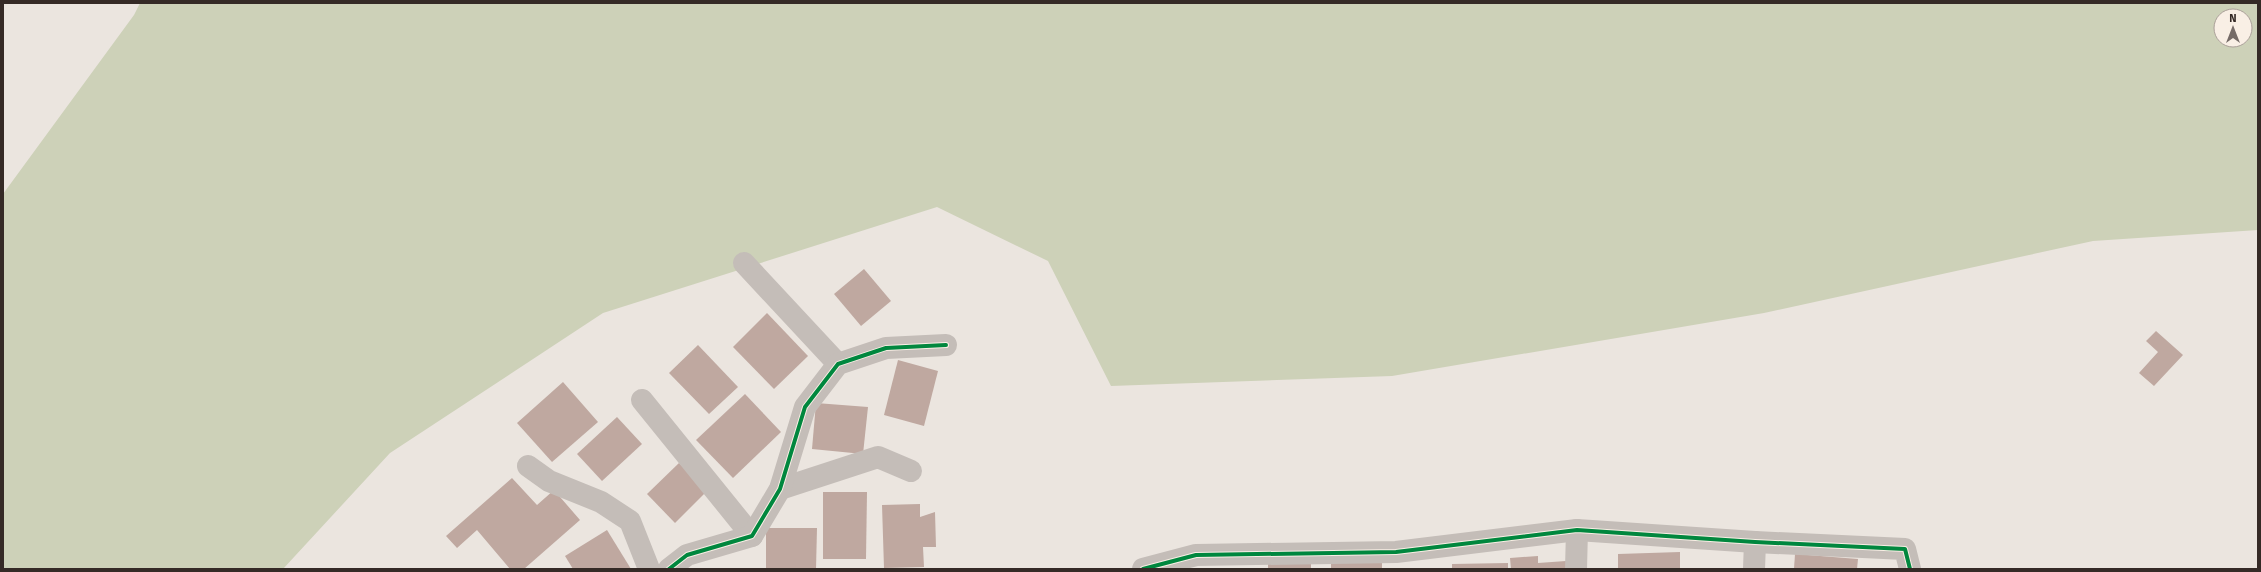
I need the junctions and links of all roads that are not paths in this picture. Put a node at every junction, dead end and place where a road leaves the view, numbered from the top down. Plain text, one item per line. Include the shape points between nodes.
1 (744, 263) dead end
2 (946, 344) dead end
3 (838, 364) junction
4 (642, 400) dead end
5 (528, 466) dead end
6 (911, 471) dead end
7 (780, 489) junction
8 (1577, 530) junction
9 (752, 536) junction
10 (1755, 542) junction
11 (1396, 560) edge
12 (1220, 562) edge
13 (649, 569) edge
14 (669, 569) edge
15 (1143, 569) edge
16 (1576, 569) edge
17 (1754, 569) edge
18 (1910, 569) edge

1 - 3 street
2 - 3 street via 886,348
3 - 7 street via 805,407
4 - 9 street
5 - 13 street via 549,481 601,502 630,521
6 - 7 street via 878,457
7 - 9 street
8 - 10 street
8 - 11 street
8 - 16 street
9 - 14 street via 687,555
10 - 17 street
10 - 18 street via 1905,549
11 - 12 street
12 - 15 street via 1196,555

